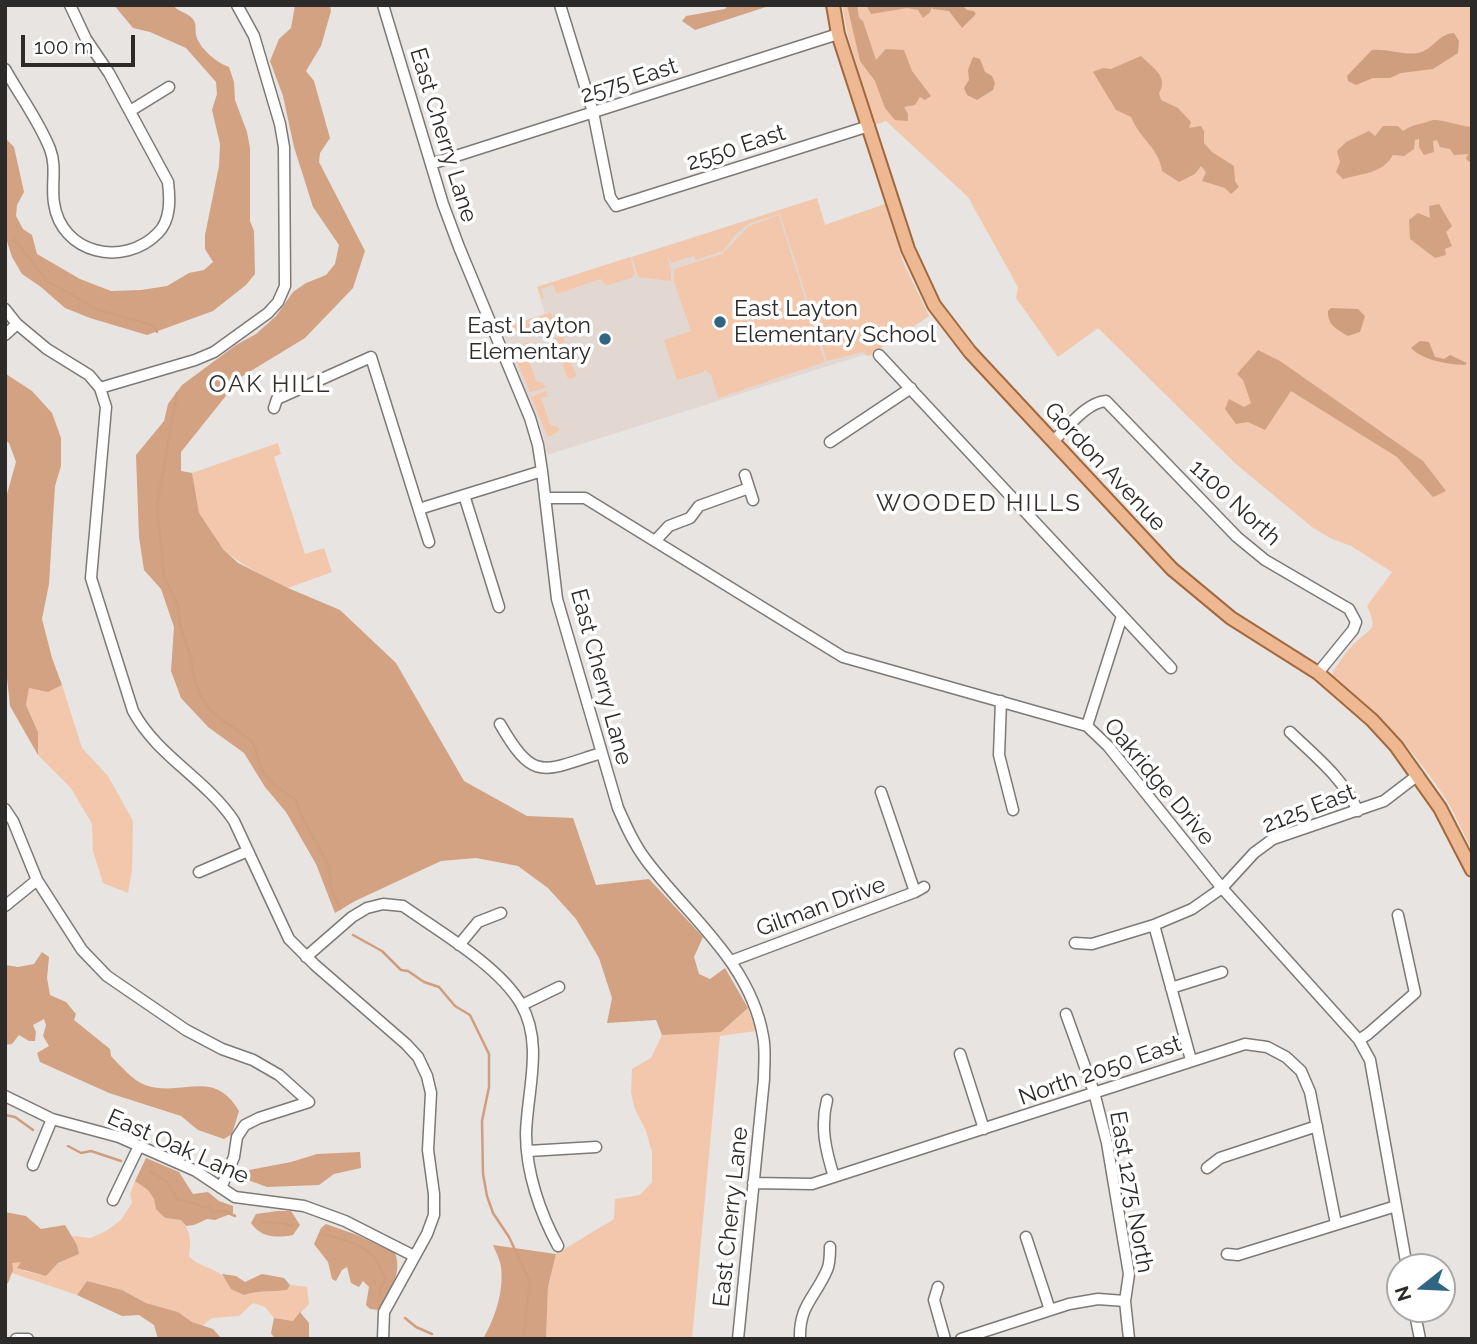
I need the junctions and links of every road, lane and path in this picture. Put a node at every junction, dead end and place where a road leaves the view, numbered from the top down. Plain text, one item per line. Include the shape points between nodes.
1 (70, 5) edge
2 (237, 5) edge
3 (383, 5) edge
4 (560, 5) edge
5 (833, 5) edge
6 (838, 34) junction
7 (5, 69) edge
8 (169, 87) dead end
9 (130, 111) junction
10 (593, 112) junction
11 (869, 126) junction
12 (431, 164) junction
13 (5, 309) edge
14 (17, 324) junction
15 (5, 335) edge
16 (879, 355) dead end
17 (100, 388) junction
18 (911, 388) junction
19 (274, 408) dead end
20 (1053, 441) junction
21 (830, 442) dead end
22 (542, 471) junction
23 (745, 475) dead end
24 (749, 488) junction
25 (464, 495) junction
26 (545, 498) junction
27 (753, 500) dead end
28 (419, 509) junction
29 (655, 541) junction
30 (429, 542) dead end
31 (499, 607) dead end
32 (1122, 616) junction
33 (1171, 668) dead end
34 (1318, 673) junction
35 (1001, 701) junction
36 (500, 724) dead end
37 (1087, 726) junction
38 (1290, 732) dead end
39 (601, 753) junction
40 (1418, 775) junction
41 (881, 792) dead end
42 (5, 808) edge
43 (1013, 810) dead end
44 (1358, 811) junction
45 (248, 851) junction
46 (1472, 870) edge
47 (199, 872) dead end
48 (37, 880) junction
49 (1222, 888) junction
50 (5, 906) edge
51 (501, 913) dead end
52 (1398, 915) dead end
53 (1154, 925) junction
54 (1075, 943) dead end
55 (459, 946) junction
56 (306, 957) junction
57 (731, 961) junction
58 (1222, 972) dead end
59 (559, 987) dead end
60 (1171, 988) junction
61 (522, 1004) junction
62 (1066, 1014) dead end
63 (1359, 1040) junction
64 (960, 1054) dead end
65 (1191, 1060) junction
66 (1094, 1092) junction
67 (5, 1096) edge
68 (827, 1100) dead end
69 (52, 1119) junction
70 (1317, 1126) junction
71 (984, 1129) junction
72 (139, 1146) junction
73 (596, 1147) dead end
74 (528, 1151) junction
75 (33, 1165) dead end
76 (1207, 1168) dead end
77 (834, 1177) junction
78 (753, 1184) junction
79 (221, 1188) junction
80 (113, 1200) dead end
81 (1395, 1206) junction
82 (1336, 1224) junction
83 (1026, 1237) dead end
84 (558, 1246) dead end
85 (830, 1247) dead end
86 (1404, 1253) edge
87 (1227, 1254) dead end
88 (414, 1256) junction
89 (937, 1287) dead end
90 (1125, 1301) junction
91 (1050, 1310) junction
92 (383, 1339) edge
93 (738, 1339) edge
94 (800, 1339) edge
95 (945, 1339) edge
96 (961, 1339) edge
97 (1129, 1339) edge

1 - 9 street
2 - 17 street via 254,36 284,147 285,286 268,313 214,352
3 - 12 street, East Cherry Lane
4 - 10 street
5 - 6 main road, Gordon Avenue
6 - 10 street, 2575 East
6 - 11 main road, Gordon Avenue
7 - 9 street via 51,153 54,204 67,232 91,249 107,253 126,253 145,244 160,232 168,215 168,183
8 - 9 street
10 - 11 street, 2550 East via 615,206
10 - 12 street, 2575 East
11 - 20 main road, Gordon Avenue via 908,249 934,305 970,352
12 - 22 street, East Cherry Lane via 458,247 530,418
13 - 14 street
14 - 15 street
14 - 17 street via 60,359 89,375
16 - 18 street
17 - 45 street via 106,407 91,578 133,711 152,740 225,807
18 - 21 street
18 - 32 street
19 - 28 street via 277,399 371,357
20 - 34 main road, Gordon Avenue via 1191,586 1231,618
20 - 34 street, 1100 North via 1090,406 1106,401 1237,537 1265,560 1349,609 1356,622 1353,630
22 - 25 street
22 - 26 street, East Cherry Lane
23 - 24 street
24 - 27 street
24 - 29 street via 699,506 690,518 669,526
25 - 28 street
25 - 31 street
26 - 29 street, Oakridge Drive via 585,498
26 - 39 street, East Cherry Lane via 557,599
28 - 30 street
29 - 35 street, Oakridge Drive via 844,657
32 - 33 street
32 - 37 street
34 - 40 main road, Gordon Avenue via 1372,720
35 - 37 street, Oakridge Drive
35 - 43 street via 999,755
36 - 39 street via 514,749 531,765 548,770
37 - 49 street, Oakridge Drive
38 - 44 street via 1336,775
39 - 57 street, East Cherry Lane via 618,808 641,853
40 - 44 street, 2125 East via 1384,800
40 - 46 main road, Gordon Avenue
41 - 57 street, Gilman Drive via 920,890
42 - 48 street
44 - 49 street, 2125 East via 1273,839
45 - 47 street
45 - 56 street via 289,939
48 - 50 street
48 - 79 street via 82,950 107,976 186,1030 279,1075 309,1102 245,1125 237,1136
49 - 53 street, 2125 East via 1192,909
49 - 63 street, Oakridge Drive
51 - 55 street via 478,922
52 - 63 street via 1415,993
53 - 54 street, 2125 East via 1092,944
53 - 60 street
55 - 56 street via 403,906 383,904 352,917
55 - 61 street via 503,980
56 - 88 street via 407,1044 427,1076 434,1215
57 - 78 street, East Cherry Lane via 753,1000 764,1038
58 - 60 street
59 - 61 street
60 - 65 street
61 - 74 street via 534,1047
62 - 66 street, East 1275 North
63 - 81 street, Oakridge Drive via 1370,1060
64 - 71 street
65 - 66 street, North 2050 East
65 - 70 street, North 2050 East via 1245,1044 1267,1047 1301,1071
66 - 71 street, North 2050 East
66 - 90 street, East 1275 North via 1129,1274
67 - 69 street, East Oak Lane
68 - 77 street via 823,1134
69 - 72 street, East Oak Lane
69 - 75 street
70 - 76 street via 1220,1158
70 - 82 street, North 2050 East
71 - 77 street, North 2050 East
72 - 79 street, East Oak Lane via 196,1171
72 - 80 street
73 - 74 street
74 - 84 street via 543,1219
77 - 78 street, North 2050 East via 798,1185
78 - 93 street, East Cherry Lane
79 - 88 street, East Oak Lane via 235,1197 307,1207
81 - 82 street
81 - 86 street, Oakridge Drive
82 - 87 street via 1238,1255
83 - 91 street
85 - 94 street via 828,1269 803,1310
88 - 92 street via 384,1312
89 - 95 street via 934,1300
90 - 91 street via 1098,1299
90 - 97 street, East 1275 North
91 - 96 street

